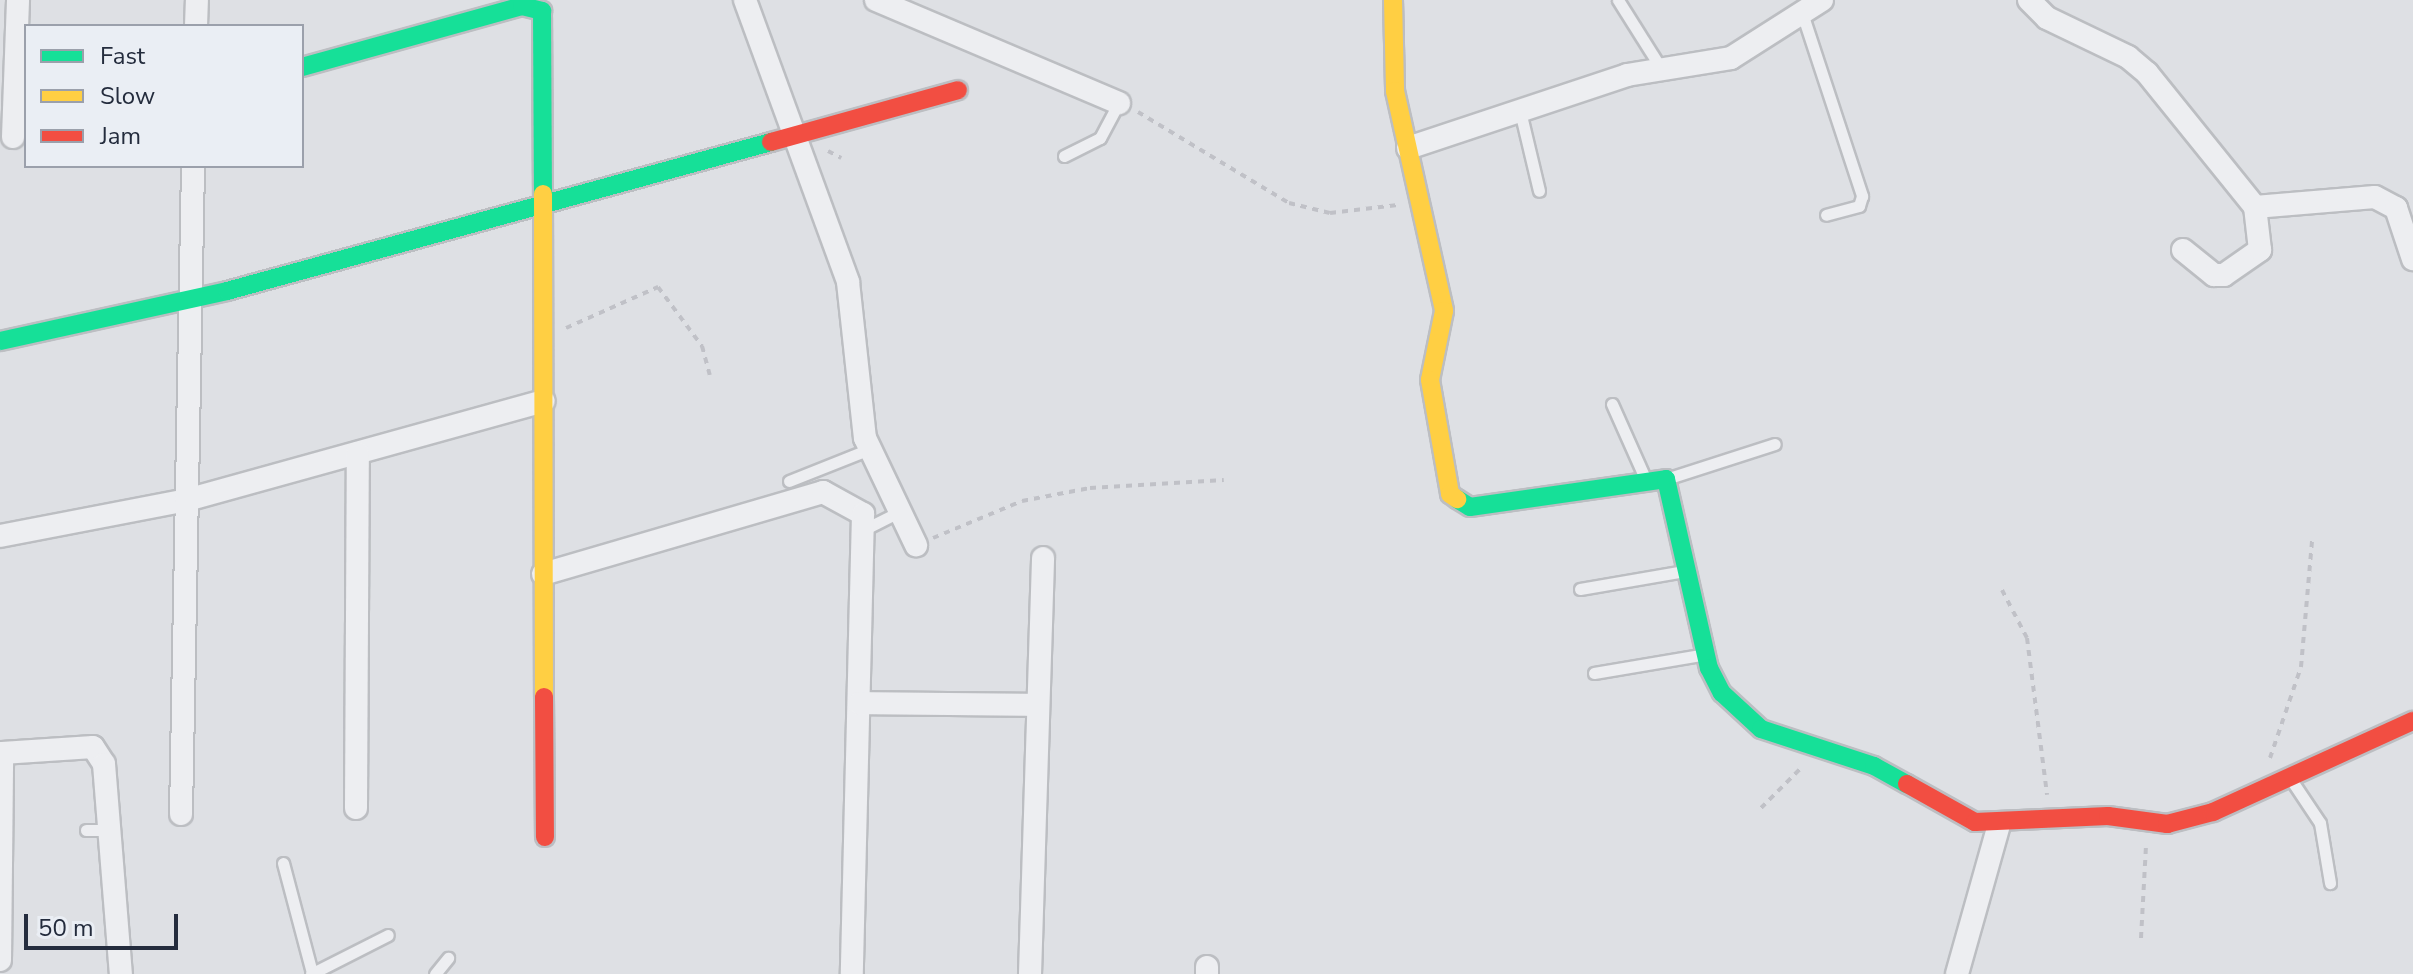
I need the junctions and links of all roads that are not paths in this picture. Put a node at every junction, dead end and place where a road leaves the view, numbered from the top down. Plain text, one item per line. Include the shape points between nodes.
1 (18, 0) edge
2 (197, 0) edge
3 (745, 0) edge
4 (876, 0) edge
5 (1393, 0) edge
6 (1618, 0) edge
7 (1822, 0) edge
8 (2029, 0) edge
9 (1802, 13) junction
10 (196, 24) edge
11 (304, 66) edge
12 (1662, 70) junction
13 (958, 90) dead end
14 (1119, 103) joint
15 (1520, 111) junction
16 (795, 134) junction
17 (13, 137) edge
18 (1408, 148) junction
19 (1064, 156) dead end
20 (193, 168) edge
21 (1539, 191) dead end
22 (542, 203) junction
23 (2255, 207) junction
24 (1826, 215) dead end
25 (2183, 250) dead end
26 (2413, 259) edge
27 (190, 299) junction
28 (0, 341) edge
29 (543, 401) junction
30 (1612, 404) dead end
31 (1775, 444) dead end
32 (870, 449) junction
33 (358, 453) junction
34 (1645, 478) junction
35 (1666, 479) junction
36 (789, 481) dead end
37 (187, 500) junction
38 (902, 510) junction
39 (862, 530) junction
40 (0, 536) edge
41 (916, 545) road end
42 (1043, 558) dead end
43 (1688, 570) junction
44 (543, 574) junction
45 (1580, 589) dead end
46 (1706, 654) junction
47 (1594, 673) dead end
48 (859, 703) junction
49 (1038, 705) junction
50 (2411, 728) edge
51 (1, 753) edge
52 (2289, 777) junction
53 (356, 808) dead end
54 (181, 814) dead end
55 (1999, 825) junction
56 (545, 837) dead end
57 (283, 863) dead end
58 (2330, 883) dead end
59 (388, 935) dead end
60 (448, 958) dead end
61 (0, 960) edge
62 (121, 974) edge
63 (311, 974) edge
64 (435, 974) edge
65 (852, 974) edge
66 (1030, 974) edge
67 (1957, 974) edge

1 - 17 street
2 - 10 street
3 - 16 street
4 - 14 street
5 - 18 street via 1395,91
6 - 12 lane
7 - 9 street
8 - 23 street via 2047,18 2128,57 2147,73
9 - 12 street via 1731,58
9 - 24 lane via 1862,196 1859,206
11 - 22 street via 522,6 542,11
12 - 15 street
13 - 16 street
14 - 19 lane via 1100,138
15 - 18 street
15 - 21 lane
16 - 22 street
16 - 32 street via 848,282 861,418
18 - 34 street via 1444,311 1430,380 1450,494 1457,504
20 - 27 street
22 - 27 street
22 - 29 street
23 - 25 street via 2260,250 2224,275 2214,275
23 - 26 street via 2387,201 2402,219
27 - 28 street
27 - 37 street
29 - 33 street
29 - 44 street
30 - 34 lane
31 - 35 lane
32 - 36 lane
32 - 38 street
33 - 37 street
33 - 53 street
34 - 35 street
35 - 43 street
37 - 40 street
37 - 54 street
38 - 39 lane
38 - 41 street
39 - 44 street via 863,514 823,492
39 - 48 street
42 - 49 street
43 - 45 lane
43 - 46 street
44 - 56 street
46 - 47 lane
46 - 55 street via 1722,693 1741,715 1818,751 1874,766 1956,814
48 - 49 street
48 - 65 street
49 - 66 street
50 - 52 street
51 - 61 street
51 - 62 street via 98,750 96,830
52 - 55 street via 2189,821 2108,816
52 - 58 lane via 2320,823
55 - 67 street
57 - 63 lane
59 - 63 lane
60 - 64 lane

